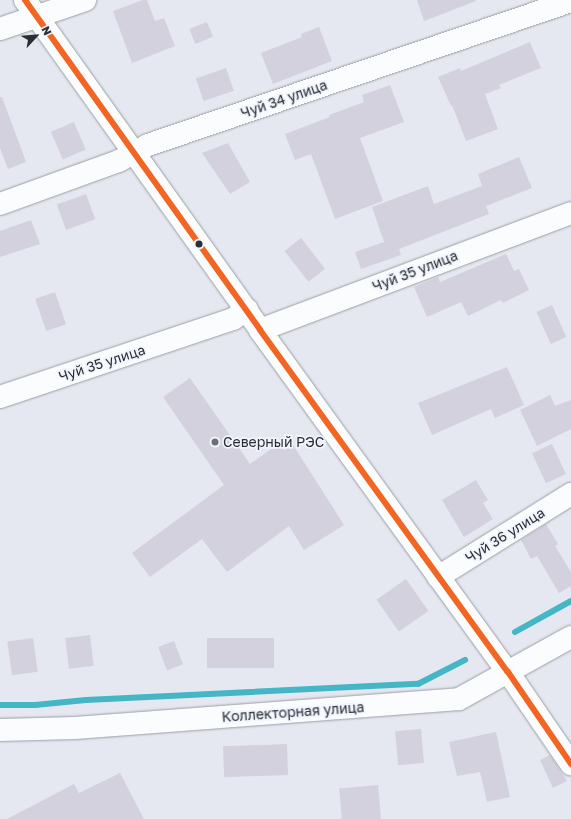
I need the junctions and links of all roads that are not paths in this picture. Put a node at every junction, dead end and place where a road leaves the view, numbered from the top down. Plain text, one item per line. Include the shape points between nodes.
1 (85, 0) edge
2 (571, 2) edge
3 (31, 8) edge
4 (0, 29) edge
5 (134, 152) junction
6 (0, 204) edge
7 (571, 213) edge
8 (247, 310) junction
9 (260, 330) junction
10 (0, 397) edge
11 (571, 494) edge
12 (438, 577) junction
13 (571, 637) edge
14 (508, 672) junction
15 (0, 730) edge
16 (571, 764) edge

1 - 3 street
2 - 5 street, Чуй 34 улица via 148,145
3 - 4 street
3 - 5 street
5 - 6 street, Чуй 34 улица via 119,161
5 - 8 street
7 - 9 street, Чуй 35 улица
8 - 9 street
8 - 10 street, Чуй 35 улица via 233,319
9 - 12 street
11 - 12 street, Чуй 36 улица
12 - 14 street
13 - 14 street, Коллекторная улица
14 - 15 street, Коллекторная улица via 458,699 75,728
14 - 16 street

